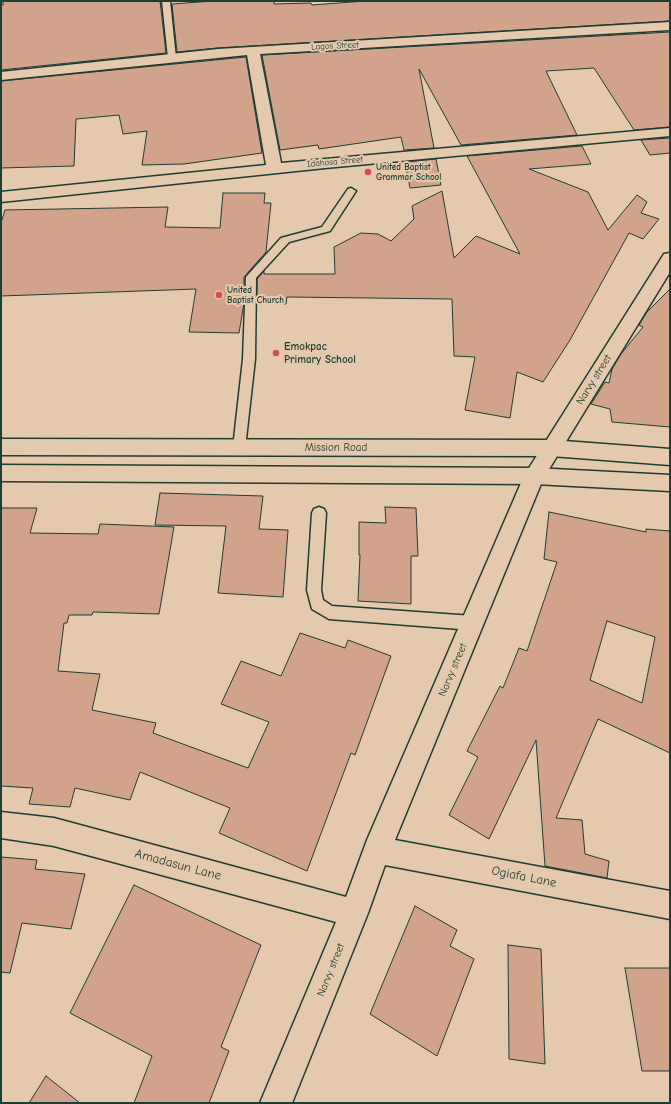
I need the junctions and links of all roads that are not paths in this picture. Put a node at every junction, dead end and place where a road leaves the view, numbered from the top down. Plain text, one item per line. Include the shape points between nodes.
1 (166, 1) edge
2 (670, 26) edge
3 (253, 51) junction
4 (172, 58) junction
5 (1, 76) edge
6 (670, 132) edge
7 (274, 168) junction
8 (350, 190) dead end
9 (1, 197) edge
10 (670, 258) edge
11 (1, 447) edge
12 (239, 448) junction
13 (551, 448) junction
14 (670, 457) edge
15 (1, 473) edge
16 (534, 476) junction
17 (670, 483) edge
18 (319, 513) dead end
19 (473, 623) junction
20 (1, 825) edge
21 (377, 850) junction
22 (670, 905) edge
23 (354, 913) junction
24 (276, 1103) edge

1 - 4 lane
2 - 3 street, Lagos Street
3 - 4 street, Lagos Street
3 - 7 street
4 - 5 street, Lagos Street
6 - 7 street, Idahosa Street
7 - 9 street, Idahosa Street
8 - 12 lane via 326,229 285,240 251,277 249,359
10 - 13 street, Narvy street
11 - 12 street, Mission Road
12 - 13 street, Mission Road
13 - 14 street, Mission Road
13 - 16 street, Narvy street
15 - 16 street
16 - 17 street
16 - 19 street, Narvy street
18 - 19 lane via 314,590 318,604 329,612
19 - 21 street, Narvy street
20 - 23 street, Amadasun Lane via 54,832
21 - 22 street, Ogiafa Lane
21 - 23 street, Narvy street
23 - 24 street, Narvy street

